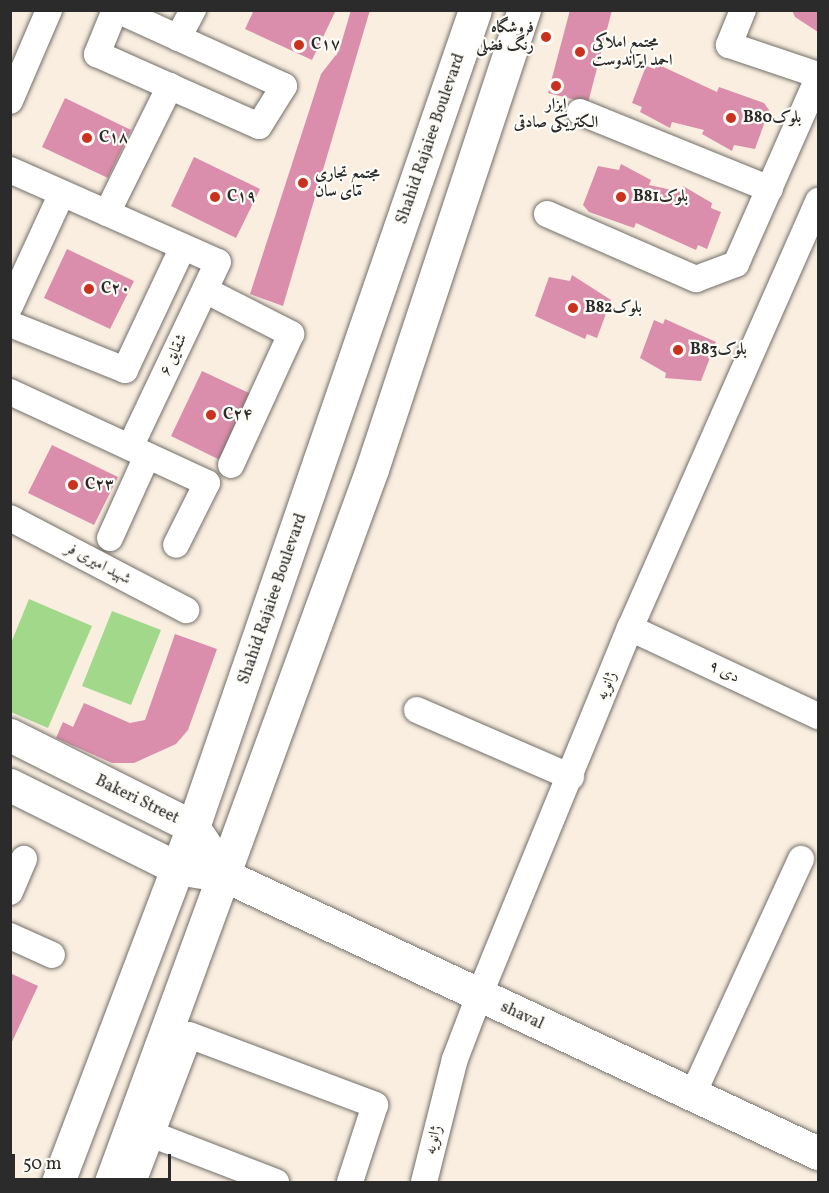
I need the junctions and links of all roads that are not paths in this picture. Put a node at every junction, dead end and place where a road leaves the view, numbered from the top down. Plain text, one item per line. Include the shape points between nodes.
1 (49, 10) edge
2 (116, 10) edge
3 (193, 10) edge
4 (475, 10) edge
5 (524, 10) edge
6 (743, 10) edge
7 (178, 39) junction
8 (819, 77) edge
9 (170, 86) junction
10 (10, 101) edge
11 (580, 112) dead end
12 (10, 170) edge
13 (770, 189) junction
14 (62, 193) junction
15 (819, 201) edge
16 (107, 213) junction
17 (547, 214) dead end
18 (183, 247) junction
19 (205, 290) junction
20 (10, 306) edge
21 (10, 324) edge
22 (10, 392) edge
23 (139, 452) junction
24 (231, 465) dead end
25 (10, 518) edge
26 (110, 538) dead end
27 (176, 545) dead end
28 (186, 610) dead end
29 (630, 628) junction
30 (417, 710) dead end
31 (819, 716) edge
32 (10, 735) edge
33 (571, 777) junction
34 (10, 785) edge
35 (193, 827) junction
36 (24, 859) dead end
37 (801, 860) dead end
38 (177, 868) junction
39 (226, 876) junction
40 (10, 892) edge
41 (10, 936) edge
42 (52, 956) dead end
43 (479, 996) junction
44 (692, 1096) junction
45 (151, 1134) junction
46 (819, 1153) edge
47 (58, 1182) edge
48 (111, 1182) edge
49 (133, 1182) edge
50 (276, 1182) edge
51 (350, 1182) edge
52 (424, 1182) edge

1 - 10 street
2 - 7 street
2 - 9 street via 97,54
3 - 7 street
4 - 35 main road, Shahid Rajaiee Boulevard
5 - 39 main road via 372,469
6 - 8 street via 729,45
7 - 9 street via 284,86 259,126
8 - 13 street
9 - 16 street
11 - 13 street
12 - 14 street
13 - 17 street via 736,264 696,279
14 - 16 street
14 - 20 street
15 - 29 street, ژانویه
16 - 18 street
18 - 19 street, شقایق ۶ via 218,262
18 - 21 street via 125,370
19 - 23 street, شقایق ۶
19 - 24 street via 291,334
22 - 23 street
23 - 26 street, شقایق ۶
23 - 27 street via 207,483
25 - 28 street, شهید امیری فر
29 - 31 street, ۹ دی
29 - 33 street, ژانویه
30 - 33 street
32 - 35 main road, Bakeri Street
33 - 43 street, ژانویه
34 - 38 main road
35 - 38 main road, Shahid Rajaiee Boulevard
35 - 39 main road, Bakeri Street
36 - 40 street
37 - 44 street
38 - 39 main road
38 - 47 main road, Shahid Rajaiee Boulevard
39 - 43 main road, shaval
39 - 48 main road
41 - 42 street
43 - 44 main road, shaval
43 - 52 street, ژانویه via 454,1059
44 - 46 main road, shaval
45 - 49 street
45 - 50 street
45 - 51 street via 189,1035 375,1105

